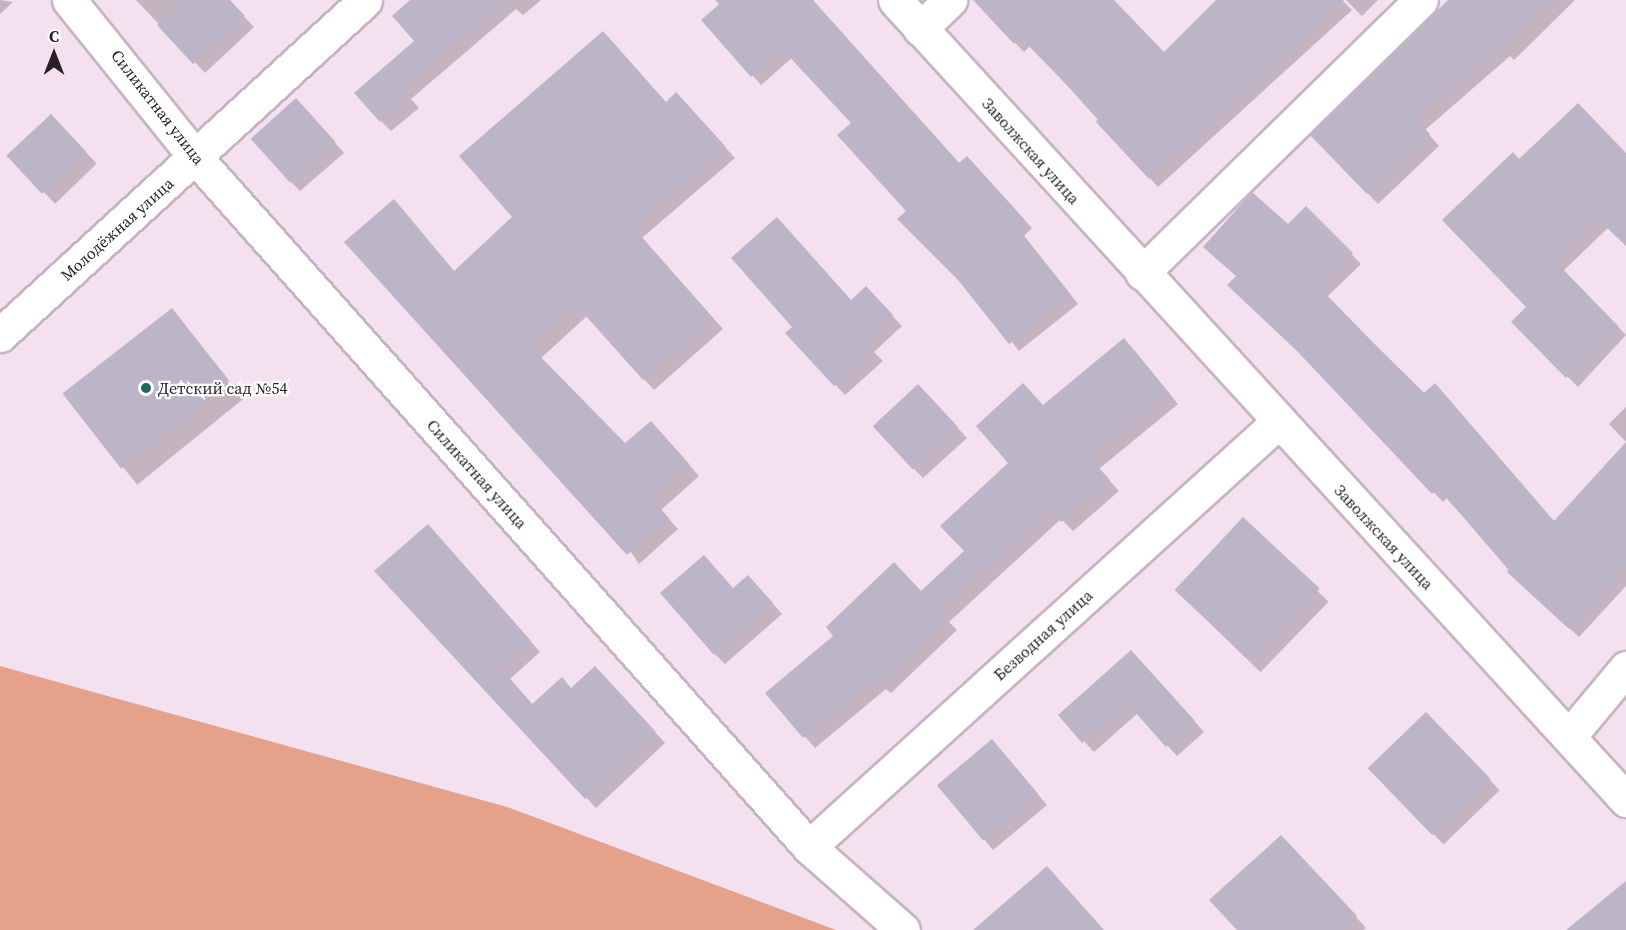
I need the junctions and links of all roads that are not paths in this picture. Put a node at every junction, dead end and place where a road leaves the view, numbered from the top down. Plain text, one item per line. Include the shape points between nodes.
1 (69, 0) edge
2 (365, 0) edge
3 (895, 0) edge
4 (950, 0) edge
5 (1421, 0) edge
6 (920, 29) junction
7 (196, 158) junction
8 (1142, 273) junction
9 (0, 335) edge
10 (1276, 423) junction
11 (1626, 668) edge
12 (1571, 734) junction
13 (1626, 800) edge
14 (809, 847) junction
15 (903, 930) edge

1 - 7 street, Силикатная улица
2 - 7 street, Молодёжная улица
3 - 6 street, Заволжская улица
4 - 6 street
5 - 8 street
6 - 8 street, Заволжская улица
7 - 9 street, Молодёжная улица
7 - 14 street, Силикатная улица
8 - 10 street, Заволжская улица
10 - 12 street, Заволжская улица
10 - 14 street, Безводная улица
11 - 12 street
12 - 13 street, Заволжская улица
14 - 15 street, Силикатная улица

